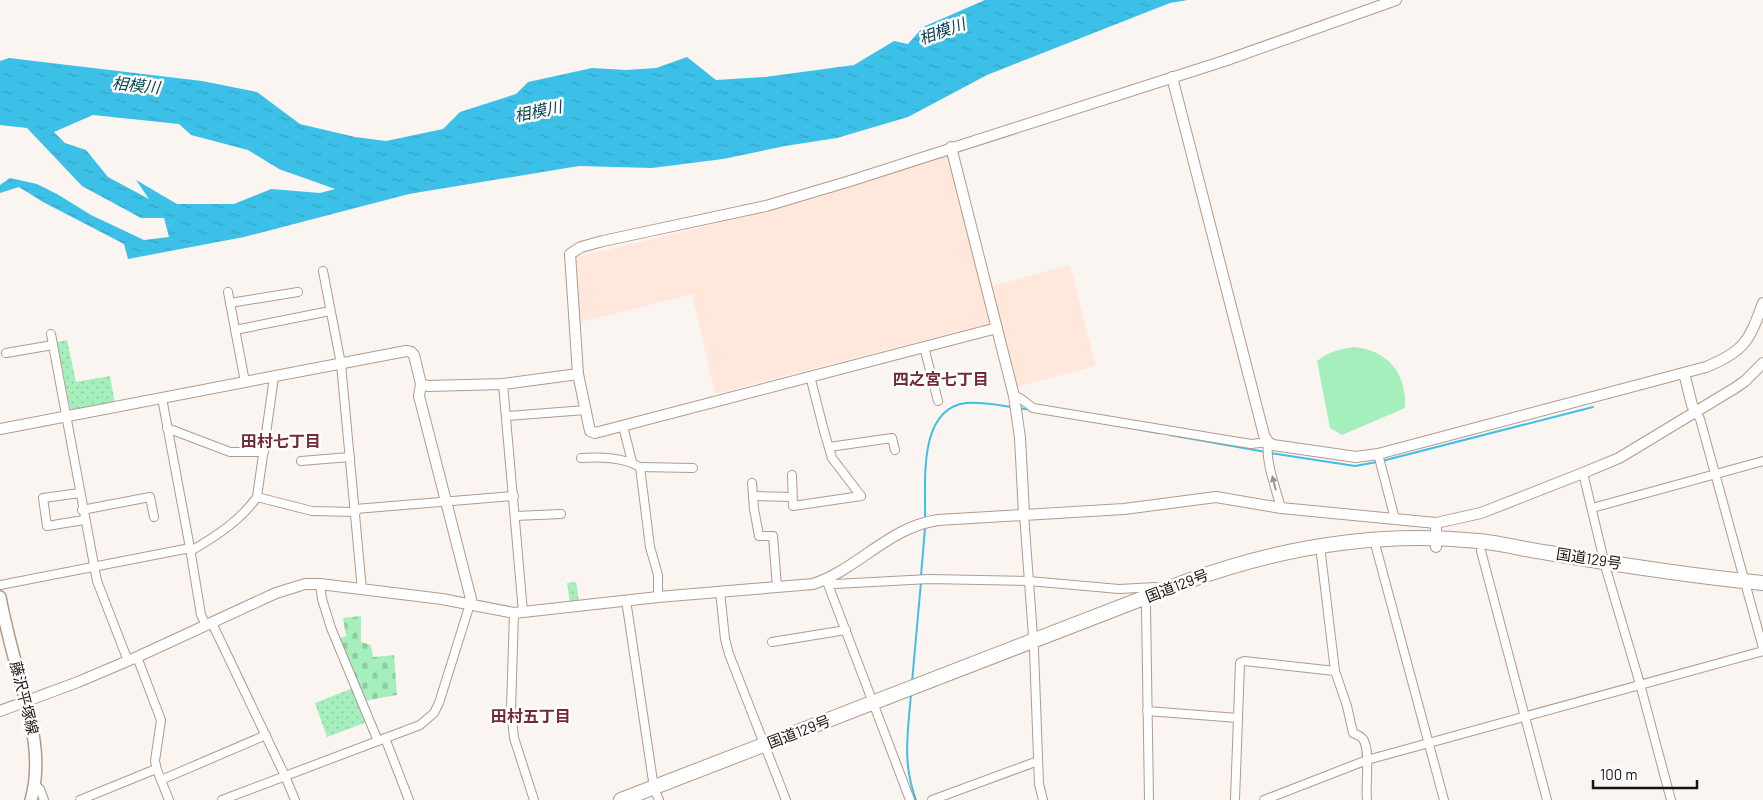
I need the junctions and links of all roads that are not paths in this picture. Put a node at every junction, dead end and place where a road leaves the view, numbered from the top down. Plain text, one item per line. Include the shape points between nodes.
1 (1396, 0) edge
2 (1172, 77) junction
3 (951, 148) junction
4 (323, 270) dead end
5 (228, 292) dead end
6 (298, 292) dead end
7 (1763, 302) edge
8 (230, 303) junction
9 (330, 310) junction
10 (997, 328) junction
11 (235, 330) junction
12 (51, 334) dead end
13 (53, 345) junction
14 (924, 347) junction
15 (6, 353) dead end
16 (341, 364) junction
17 (1762, 367) edge
18 (1684, 373) junction
19 (578, 374) junction
20 (810, 376) junction
21 (274, 377) junction
22 (245, 382) junction
23 (421, 384) junction
24 (503, 384) junction
25 (162, 398) junction
26 (1015, 399) junction
27 (938, 401) dead end
28 (585, 410) junction
29 (1696, 412) junction
30 (66, 416) junction
31 (506, 416) junction
32 (623, 426) junction
33 (0, 428) edge
34 (167, 428) junction
35 (1267, 446) junction
36 (829, 447) junction
37 (894, 450) dead end
38 (264, 452) junction
39 (1378, 454) junction
40 (350, 457) junction
41 (581, 458) dead end
42 (301, 461) dead end
43 (1763, 461) edge
44 (632, 462) junction
45 (640, 466) junction
46 (693, 468) dead end
47 (1583, 473) junction
48 (1715, 474) junction
49 (792, 475) dead end
50 (752, 483) dead end
51 (80, 493) junction
52 (514, 496) junction
53 (753, 496) junction
54 (257, 497) junction
55 (792, 497) junction
56 (446, 500) junction
57 (1281, 508) junction
58 (1592, 508) junction
59 (82, 510) junction
60 (356, 511) junction
61 (561, 514) dead end
62 (1024, 514) junction
63 (515, 516) junction
64 (154, 517) dead end
65 (1395, 518) junction
66 (84, 520) junction
67 (1436, 523) junction
68 (1436, 543) junction
69 (1375, 544) junction
70 (190, 550) junction
71 (1320, 550) junction
72 (1481, 550) junction
73 (1606, 565) junction
74 (94, 568) junction
75 (826, 579) junction
76 (1029, 581) junction
77 (1763, 583) edge
78 (320, 584) junction
79 (0, 585) edge
80 (1746, 585) junction
81 (777, 587) junction
82 (1119, 589) junction
83 (362, 590) junction
84 (1763, 591) edge
85 (720, 592) junction
86 (658, 596) junction
87 (0, 597) edge
88 (1138, 599) junction
89 (626, 600) junction
90 (470, 604) junction
91 (1120, 608) junction
92 (519, 612) junction
93 (209, 624) junction
94 (846, 630) junction
95 (3, 632) edge
96 (772, 642) dead end
97 (1033, 646) junction
98 (1763, 649) edge
99 (132, 659) junction
100 (1336, 671) junction
101 (1640, 684) junction
102 (25, 701) junction
103 (874, 706) junction
104 (0, 711) edge
105 (1147, 711) junction
106 (1524, 716) junction
107 (1238, 718) junction
108 (266, 736) junction
109 (381, 740) junction
110 (1428, 742) junction
111 (766, 749) junction
112 (1367, 760) junction
113 (1038, 761) junction
114 (156, 768) junction
115 (285, 776) junction
116 (161, 780) junction
117 (35, 786) junction
118 (654, 796) edge
119 (31, 800) edge
120 (44, 800) edge
121 (80, 800) edge
122 (170, 800) edge
123 (222, 800) edge
124 (295, 800) edge
125 (408, 800) edge
126 (534, 800) edge
127 (621, 800) edge
128 (786, 800) edge
129 (910, 800) edge
130 (932, 800) edge
131 (1043, 800) edge
132 (1149, 800) edge
133 (1235, 800) edge
134 (1264, 800) edge
135 (1367, 800) edge
136 (1444, 800) edge
137 (1547, 800) edge
138 (1670, 800) edge

1 - 2 street
2 - 3 street
2 - 35 street
3 - 10 street
3 - 19 street via 766,206 574,250 570,260
4 - 9 street
5 - 8 street
6 - 8 street
7 - 18 street via 1755,324 1738,351 1727,359
8 - 11 street
9 - 11 street
9 - 16 street
10 - 14 street
10 - 26 street
11 - 22 street
12 - 13 street
13 - 15 street
13 - 30 street
14 - 20 street
14 - 27 street
16 - 21 street
16 - 23 street via 412,352
16 - 40 street
17 - 29 street
18 - 29 street
18 - 39 street
19 - 24 street
19 - 28 street
20 - 32 street
20 - 36 street
21 - 22 street
21 - 38 street
22 - 25 street
23 - 24 street
23 - 56 street via 419,396
24 - 31 street
25 - 30 street
25 - 34 street
26 - 35 street via 1020,398 1033,408
26 - 62 street
28 - 31 street
28 - 32 street via 590,431 595,433
29 - 47 street via 1619,458
29 - 48 street
30 - 33 street
30 - 51 street
31 - 52 street
32 - 44 street
34 - 38 street via 230,452
34 - 70 street
35 - 39 street via 1356,458
57 -> 35 street
36 - 37 street via 892,438
36 - 55 street via 832,458 861,496 793,506
38 - 54 street
39 - 65 street
40 - 42 street
40 - 60 street
41 - 44 street via 616,458
43 - 48 street
44 - 45 street
45 - 46 street
45 - 86 street via 650,547 658,575
47 - 58 street
47 - 67 street via 1481,513
48 - 58 street
48 - 80 street
49 - 55 street
50 - 53 street
51 - 59 street
51 - 66 street via 43,498 47,526
52 - 56 street
52 - 63 street
53 - 55 street
53 - 81 street via 759,536 774,536
54 - 60 street via 312,511
54 - 70 street via 247,512 218,535
56 - 60 street
56 - 90 street
57 - 62 street via 1206,497 1124,509
57 - 65 street
58 - 73 street
59 - 64 street via 150,497
59 - 66 street
60 - 83 street
61 - 63 street
62 - 75 street via 925,523 890,538
62 - 76 street
63 - 92 street
65 - 67 street
66 - 74 street
67 - 68 street
68 - 69 highway, 国道129号
68 - 72 highway, 国道129号
68 - 73 highway, 国道129号 via 1480,541
69 - 71 highway, 国道129号
69 - 110 street
70 - 74 street
70 - 93 street via 201,615
71 - 88 highway, 国道129号
71 - 88 highway, 国道129号 via 1256,559
71 - 100 street
72 - 73 highway, 国道129号
72 - 106 street
73 - 80 highway, 国道129号
73 - 101 street
74 - 79 street
74 - 99 street
75 - 76 street via 835,584 929,579
75 - 81 street via 804,586
75 - 94 street
76 - 82 street
76 - 97 street
77 - 80 highway, 国道129号
78 - 83 street
78 - 93 street via 305,584 276,593
78 - 109 street via 332,628
80 - 84 highway, 国道129号
80 - 98 street
81 - 85 street
82 - 88 street
82 - 91 street
83 - 90 street
85 - 86 street
85 - 111 street via 729,654
86 - 89 street
87 - 95 main road, 藤沢平塚線
88 - 91 highway, 国道129号
88 - 97 highway, 国道129号
88 - 105 street
89 - 92 street
89 - 118 street
90 - 92 street
90 - 109 street via 449,676 434,713 420,725
91 - 97 highway, 国道129号
92 - 126 street via 511,709 514,738
93 - 99 street
93 - 108 street
94 - 96 street
94 - 103 street
95 - 102 main road, 藤沢平塚線
97 - 103 highway, 国道129号
97 - 113 street
98 - 101 street
99 - 102 street
99 - 114 street via 160,720
100 - 107 street via 1244,661 1240,663
100 - 112 street via 1353,733 1365,741
101 - 106 street
101 - 138 street
102 - 104 street
102 - 117 main road, 藤沢平塚線 via 33,733
103 - 111 highway, 国道129号
103 - 129 street
105 - 107 street
105 - 132 street
106 - 110 street
106 - 137 street
107 - 133 street
108 - 115 street
108 - 116 street
109 - 115 street
109 - 125 street
110 - 112 street
110 - 136 street
111 - 118 highway, 国道129号
111 - 128 street
112 - 134 street
112 - 135 street
113 - 130 street
113 - 131 street
114 - 116 street
114 - 121 street
115 - 123 street
115 - 124 street
116 - 122 street
117 - 119 main road, 藤沢平塚線
117 - 120 street via 40,789
118 - 127 highway, 国道129号

